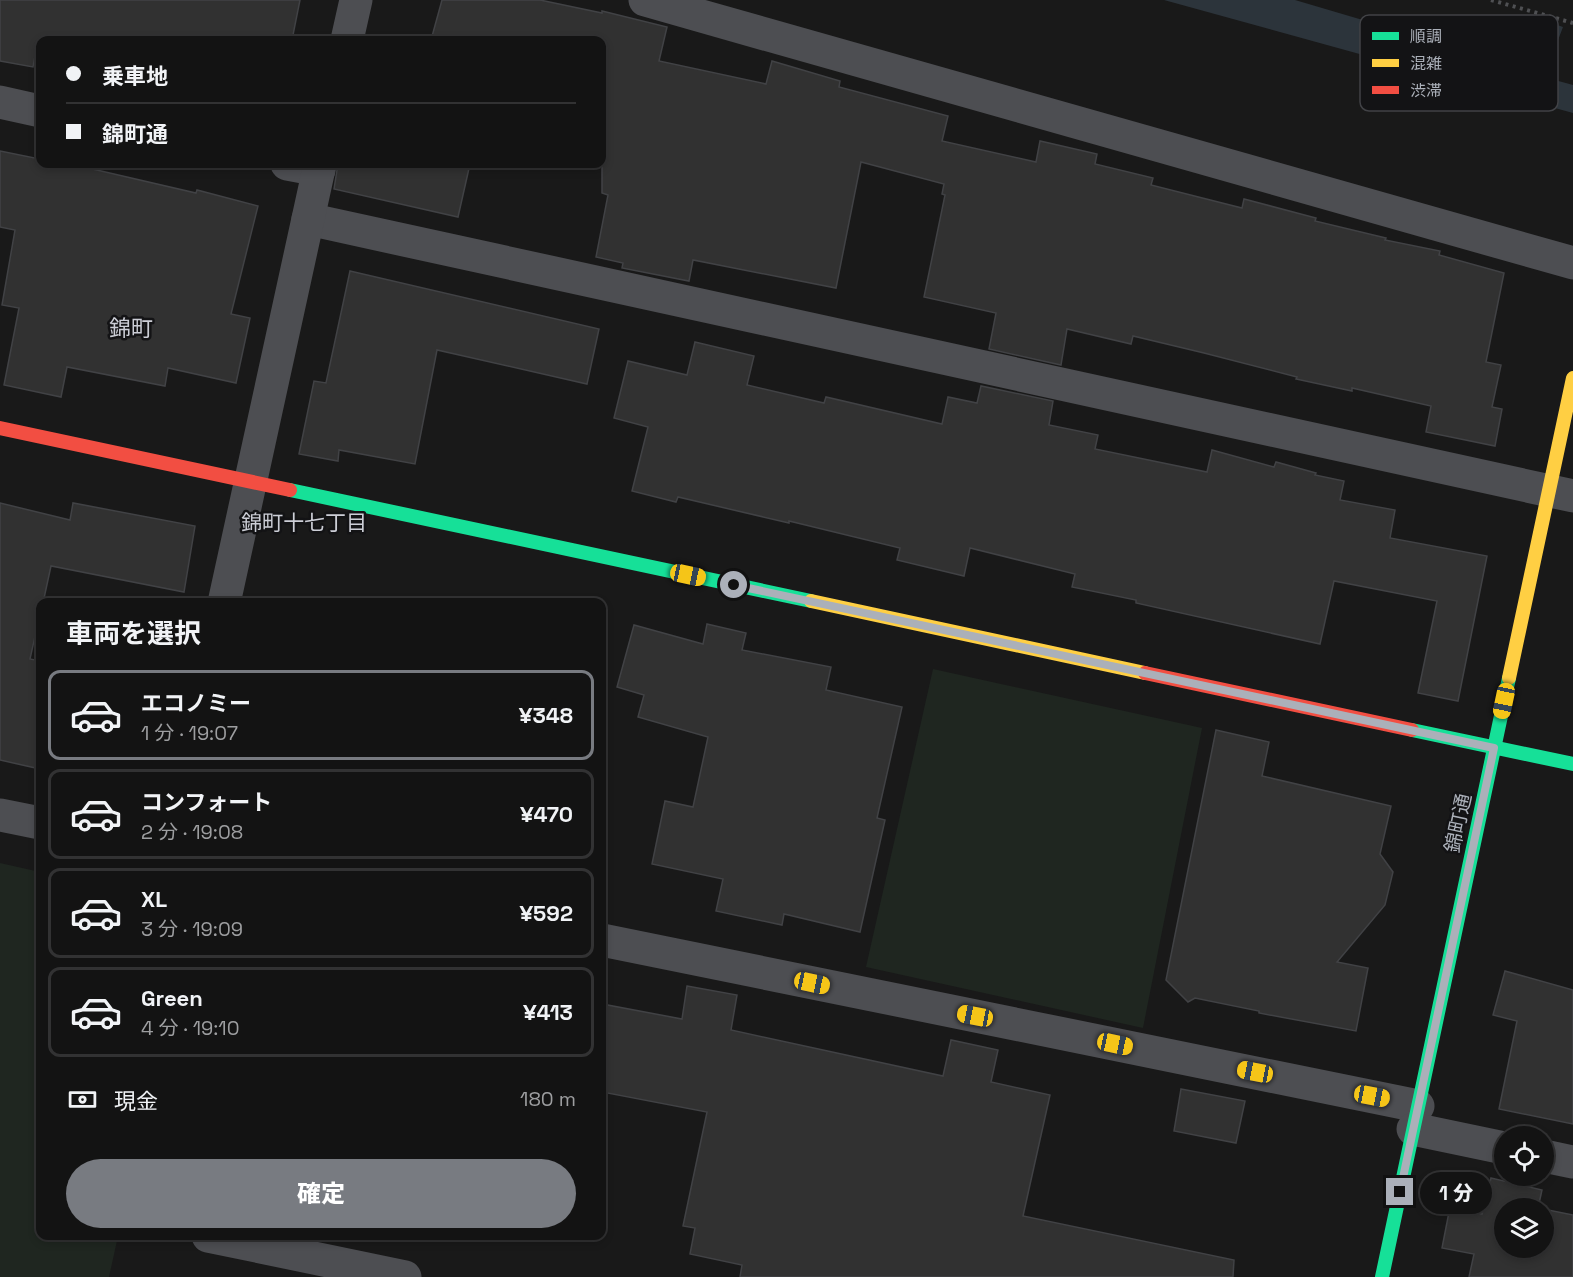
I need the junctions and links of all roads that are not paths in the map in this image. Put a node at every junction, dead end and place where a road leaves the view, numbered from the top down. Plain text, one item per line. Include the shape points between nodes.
1 (356, 0) edge
2 (645, 0) edge
3 (348, 36) edge
4 (0, 102) edge
5 (36, 110) edge
6 (320, 168) edge
7 (308, 219) junction
8 (1573, 263) edge
9 (1573, 378) edge
10 (0, 428) edge
11 (250, 481) junction
12 (1561, 494) edge
13 (225, 598) edge
14 (1494, 748) junction
15 (1573, 764) edge
16 (0, 814) edge
17 (36, 822) edge
18 (606, 941) edge
19 (1416, 1117) junction
20 (1494, 1144) edge
21 (1554, 1158) edge
22 (1573, 1162) edge
23 (223, 1240) edge
24 (329, 1269) edge
25 (405, 1277) edge
26 (1382, 1277) edge

1 - 3 street
2 - 8 street
4 - 5 street
6 - 7 street
7 - 11 street
7 - 12 street
9 - 12 street, 錦町通
10 - 11 street
11 - 13 street
11 - 14 street
12 - 14 street, 錦町通
14 - 15 street
14 - 19 street, 錦町通
16 - 17 street
18 - 19 street
19 - 20 street
19 - 26 street, 錦町通
21 - 22 street
23 - 24 street
24 - 25 street

